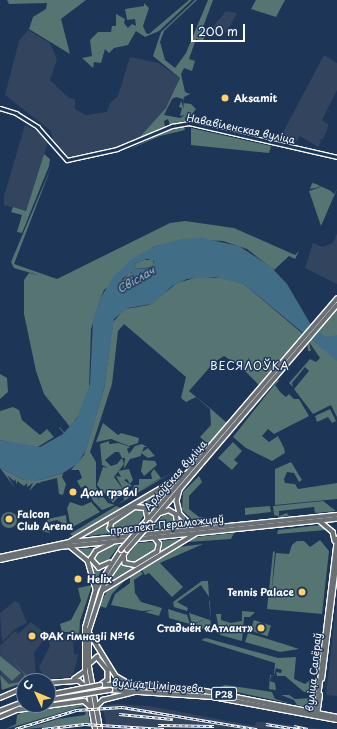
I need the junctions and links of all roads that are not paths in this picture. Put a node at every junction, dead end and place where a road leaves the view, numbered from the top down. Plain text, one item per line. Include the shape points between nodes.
1 (0, 108) edge
2 (337, 157) edge
3 (337, 299) edge
4 (337, 305) edge
5 (317, 325) junction
6 (211, 449) junction
7 (188, 473) junction
8 (182, 486) junction
9 (337, 515) edge
10 (156, 516) junction
11 (337, 519) edge
12 (147, 520) junction
13 (320, 521) junction
14 (205, 528) junction
15 (173, 532) junction
16 (197, 533) junction
17 (119, 536) junction
18 (152, 538) junction
19 (337, 539) edge
20 (70, 542) junction
21 (113, 542) junction
22 (336, 546) junction
23 (66, 547) junction
24 (124, 551) junction
25 (0, 557) edge
26 (337, 559) edge
27 (0, 560) edge
28 (112, 562) junction
29 (96, 590) junction
30 (99, 596) junction
31 (89, 630) junction
32 (102, 659) junction
33 (88, 667) junction
34 (84, 671) junction
35 (67, 681) junction
36 (56, 682) edge
37 (131, 684) junction
38 (100, 685) junction
39 (87, 687) junction
40 (111, 688) junction
41 (146, 690) junction
42 (16, 691) edge
43 (56, 693) edge
44 (93, 694) junction
45 (117, 697) junction
46 (0, 698) edge
47 (56, 698) edge
48 (103, 700) junction
49 (245, 700) junction
50 (16, 705) edge
51 (56, 705) edge
52 (90, 707) junction
53 (96, 707) junction
54 (16, 710) edge
55 (0, 711) edge
56 (317, 716) junction
57 (0, 717) edge
58 (337, 717) edge
59 (337, 720) edge
60 (95, 729) edge
61 (100, 729) edge

1 - 2 street, Нававіленская вуліца via 16,113 38,127 67,160 117,149 172,126 189,124
3 - 5 main road, Арлоўская вуліца
4 - 5 main road, Арлоўская вуліца
5 - 6 main road, Арлоўская вуліца
6 - 7 main road, Арлоўская вуліца
6 - 8 main road, Арлоўская вуліца
7 - 12 main road, Арлоўская вуліца
7 - 20 main road
8 - 10 main road, Арлоўская вуліца
8 - 14 main road via 177,501 180,514 191,524
9 - 14 main road, праспект Пераможцаў
10 - 15 main road via 166,510 175,513 178,520
10 - 24 main road, Арлоўская вуліца, bridge
11 - 13 main road, праспект Пераможцаў
12 - 17 main road via 148,511 141,506 119,517 110,527
12 - 24 main road, Арлоўская вуліца, bridge
13 - 16 main road, праспект Пераможцаў
13 - 22 main road via 333,532
14 - 15 main road, праспект Пераможцаў
15 - 17 main road, праспект Пераможцаў
16 - 18 main road, праспект Пераможцаў
16 - 30 main road via 107,585
17 - 20 main road, праспект Пераможцаў
18 - 21 main road, праспект Пераможцаў
18 - 24 main road via 159,544 158,549 135,565 126,563
19 - 22 main road, вуліца Сапёраў
20 - 25 main road, праспект Пераможцаў
21 - 23 main road, праспект Пераможцаў
21 - 28 main road via 96,551 91,559 99,568
22 - 56 main road, вуліца Сапёраў
23 - 27 main road, праспект Пераможцаў
23 - 29 main road via 78,550 88,561
24 - 28 main road, Арлоўская вуліца
24 - 30 main road, Арлоўская вуліца via 110,571
26 - 56 main road, вуліца Сапёраў
28 - 29 main road, Арлоўская вуліца
29 - 34 main road, Арлоўская вуліца via 85,628
30 - 31 main road, Арлоўская вуліца
31 - 32 main road
31 - 33 main road, Арлоўская вуліца
32 - 33 main road via 95,657
32 - 37 main road via 121,680
32 - 38 main road via 109,676
33 - 44 main road, Арлоўская вуліца
34 - 35 main road via 79,678
34 - 39 main road, Арлоўская вуліца
35 - 36 main road
35 - 39 main road via 79,681
37 - 40 main road, вуліца Ціміразева / Р28
37 - 49 main road, вуліца Ціміразева / Р28 via 189,688
38 - 40 main road, вуліца Ціміразева / Р28
38 - 43 main road, вуліца Ціміразева / Р28, bridge
39 - 52 main road, Арлоўская вуліца
40 - 41 main road, вуліца Ціміразева / Р28
40 - 45 main road via 118,692
40 - 47 main road, вуліца Ціміразева / Р28, bridge
41 - 45 main road
41 - 49 main road, вуліца Ціміразева / Р28
42 - 46 main road
44 - 48 main road
44 - 53 main road, Арлоўская вуліца
45 - 48 main road
48 - 53 main road
49 - 56 main road, вуліца Ціміразева / Р28
50 - 55 main road
51 - 52 main road via 84,701
52 - 60 main road, Арлоўская вуліца
53 - 61 main road, Арлоўская вуліца
54 - 57 main road
56 - 58 main road, вуліца Ціміразева / Р28
56 - 59 main road, вуліца Ціміразева / Р28

